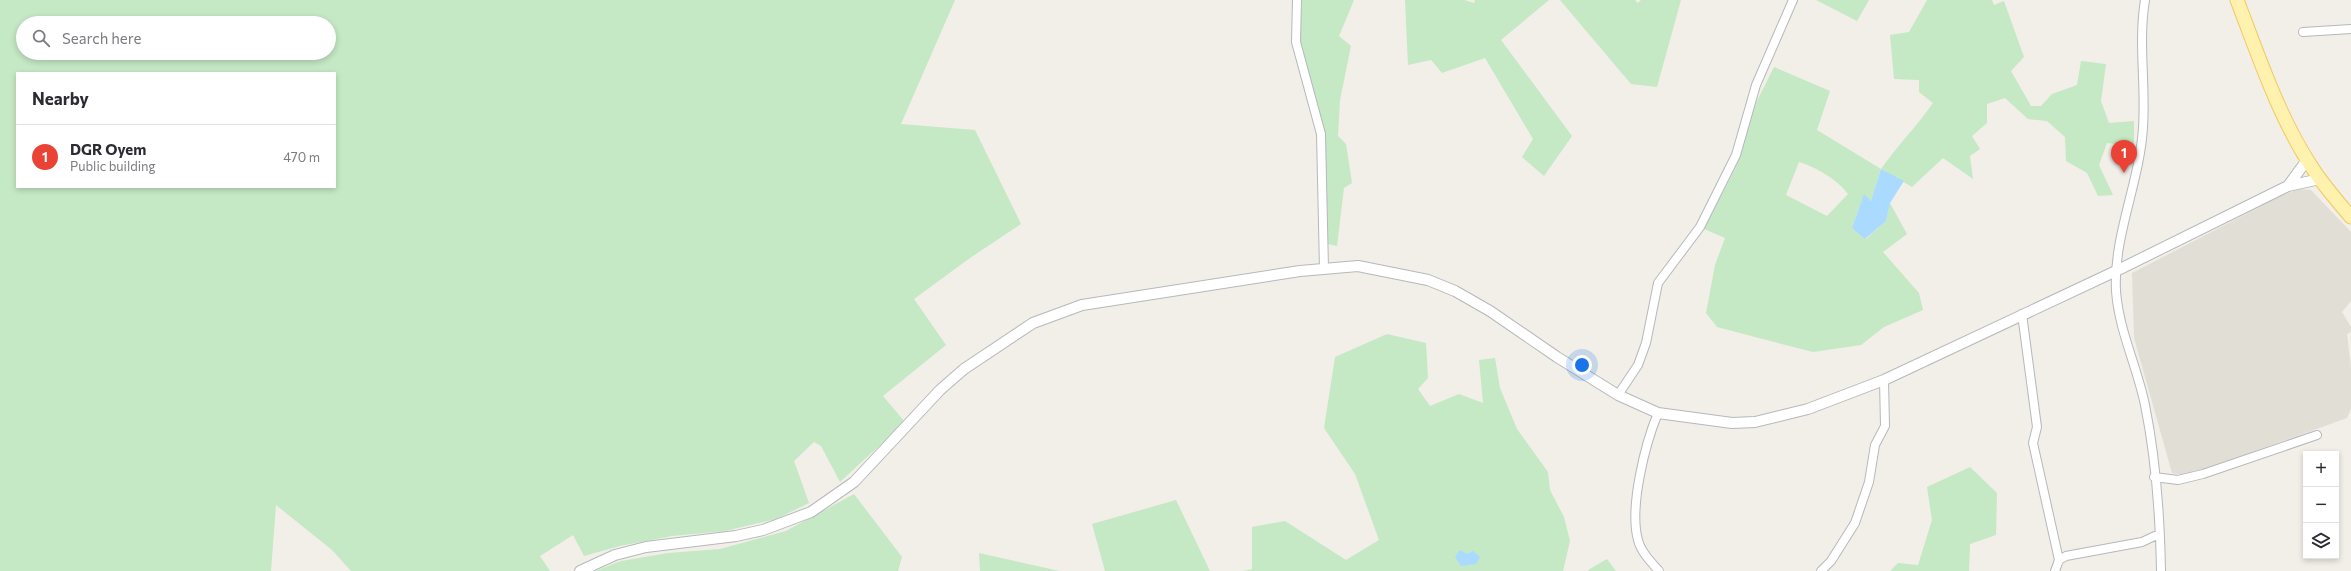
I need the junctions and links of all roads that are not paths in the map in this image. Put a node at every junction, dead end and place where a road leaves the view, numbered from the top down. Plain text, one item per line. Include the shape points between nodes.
1 (1297, 0) edge
2 (1793, 0) edge
3 (2145, 0) edge
4 (2237, 0) edge
5 (2351, 29) edge
6 (2303, 32) dead end
7 (2307, 160) junction
8 (2320, 179) junction
9 (2288, 186) junction
10 (2351, 217) edge
11 (1324, 268) junction
12 (2116, 271) junction
13 (2022, 314) junction
14 (1884, 380) junction
15 (1618, 395) junction
16 (1658, 413) junction
17 (2317, 435) dead end
18 (2154, 477) junction
19 (2159, 534) junction
20 (2059, 560) junction
21 (580, 571) edge
22 (1659, 571) edge
23 (1821, 571) edge
24 (2055, 571) edge
25 (2161, 571) edge

1 - 11 street via 1296,42 1321,134
2 - 15 street via 1756,85 1736,155 1700,227 1658,283 1646,343 1638,365
3 - 12 street via 2144,127
4 - 7 main road via 2269,84
5 - 6 street
7 - 8 main road
7 - 9 street
8 - 9 street
8 - 10 main road
9 - 12 street
11 - 15 street via 1358,266 1428,280 1455,291
11 - 21 street via 1082,305 1056,313 1034,323 964,369 940,390 854,482 811,512 763,530 736,536 646,547 615,555
12 - 13 street
12 - 18 street via 2121,327 2145,405
13 - 14 street
13 - 20 street via 2037,427 2033,443
14 - 16 street via 1808,410 1755,422 1725,422
14 - 23 street via 1885,426 1875,445 1869,482 1855,523
15 - 16 street
16 - 22 street via 1650,432 1639,482 1636,518 1642,550
17 - 18 street via 2204,474 2178,480
18 - 19 street
19 - 20 street via 2142,542 2066,556
19 - 25 street
20 - 24 street

